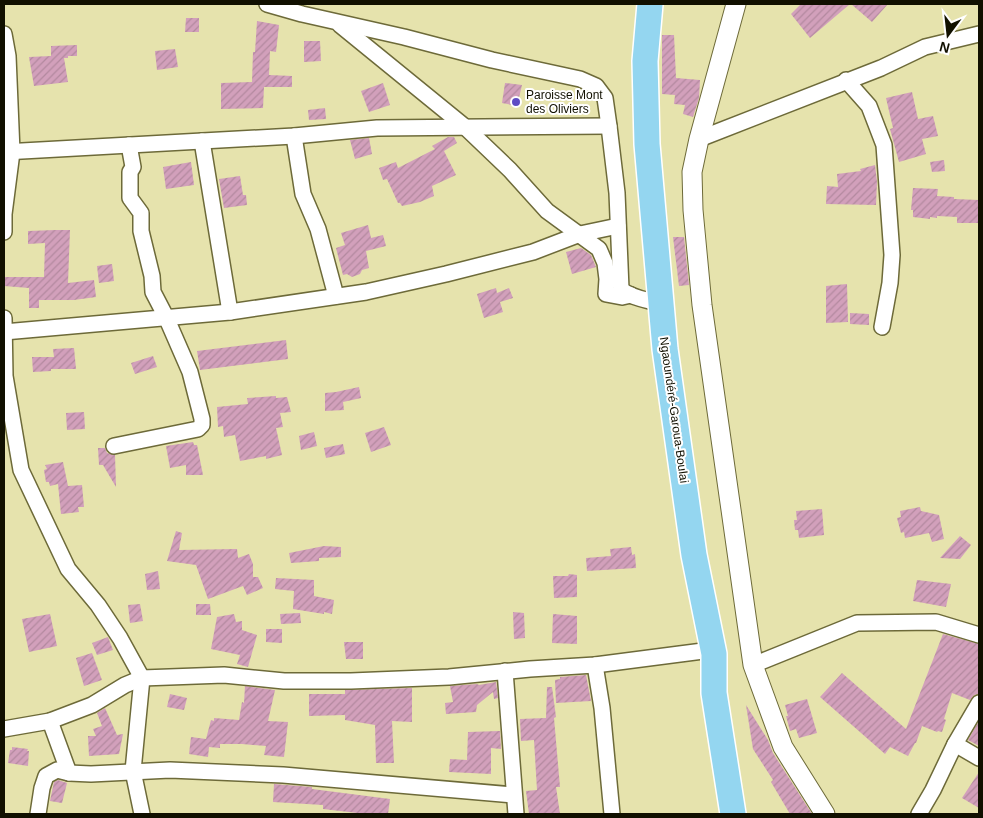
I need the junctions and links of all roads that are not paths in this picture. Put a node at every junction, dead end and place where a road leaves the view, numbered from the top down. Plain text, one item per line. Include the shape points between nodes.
1 (650, 4) edge
2 (736, 4) edge
3 (275, 5) edge
4 (338, 23) junction
5 (4, 34) edge
6 (979, 34) edge
7 (6, 56) edge
8 (846, 80) junction
9 (464, 126) junction
10 (610, 126) junction
11 (294, 136) junction
12 (699, 139) junction
13 (202, 140) junction
14 (129, 145) junction
15 (8, 152) edge
16 (618, 226) junction
17 (4, 232) edge
18 (580, 234) junction
19 (632, 295) junction
20 (336, 296) junction
21 (661, 304) junction
22 (230, 312) junction
23 (166, 317) junction
24 (4, 318) edge
25 (882, 327) dead end
26 (4, 332) edge
27 (5, 376) edge
28 (114, 446) dead end
29 (979, 635) edge
30 (714, 654) junction
31 (595, 665) junction
32 (753, 665) junction
33 (505, 671) junction
34 (142, 678) junction
35 (979, 704) edge
36 (50, 722) junction
37 (4, 729) edge
38 (955, 744) junction
39 (979, 758) edge
40 (133, 771) junction
41 (69, 773) junction
42 (514, 795) junction
43 (38, 814) edge
44 (142, 814) edge
45 (516, 814) edge
46 (612, 814) edge
47 (733, 814) edge
48 (825, 814) edge
49 (918, 814) edge

1 - 21 highway, Ngaoundéré-Garoua-Boulai via 645,61 647,144
2 - 12 street
3 - 4 street
4 - 9 street
4 - 10 street via 580,79 596,86 605,98
5 - 7 street
6 - 8 street via 925,47
7 - 15 street
8 - 12 street
8 - 25 street via 869,106 884,145 892,256
9 - 10 street
9 - 11 street via 377,128
9 - 18 street via 547,211
10 - 16 street
11 - 13 street
11 - 20 street via 303,194 318,229
12 - 32 street via 692,172 701,295
13 - 14 street
13 - 22 street
14 - 15 street
14 - 23 street via 133,167 130,172 130,198 141,213 153,292
15 - 17 street
16 - 18 street
16 - 19 street via 621,289
18 - 19 street via 599,249 605,263 606,294
18 - 20 street via 533,252 366,292
19 - 21 street
20 - 22 street
21 - 30 highway, Ngaoundéré-Garoua-Boulai via 694,554
22 - 23 street
23 - 26 street
23 - 28 street via 190,372 202,425 198,429
24 - 26 street
26 - 27 street
27 - 34 street via 21,470 68,570 98,605
29 - 32 street via 936,622 857,623
30 - 31 street via 703,651
30 - 47 highway, Ngaoundéré-Garoua-Boulai via 714,693
31 - 33 street
31 - 46 street
32 - 48 street via 783,747
33 - 34 street via 351,681 284,681 224,675
33 - 42 street
34 - 36 street via 125,684 92,705
34 - 40 street
35 - 38 street
36 - 37 street
36 - 41 street
38 - 39 street
38 - 49 street
40 - 41 street
40 - 42 street via 283,775
40 - 44 street
41 - 43 street via 57,770 46,776
42 - 45 street

